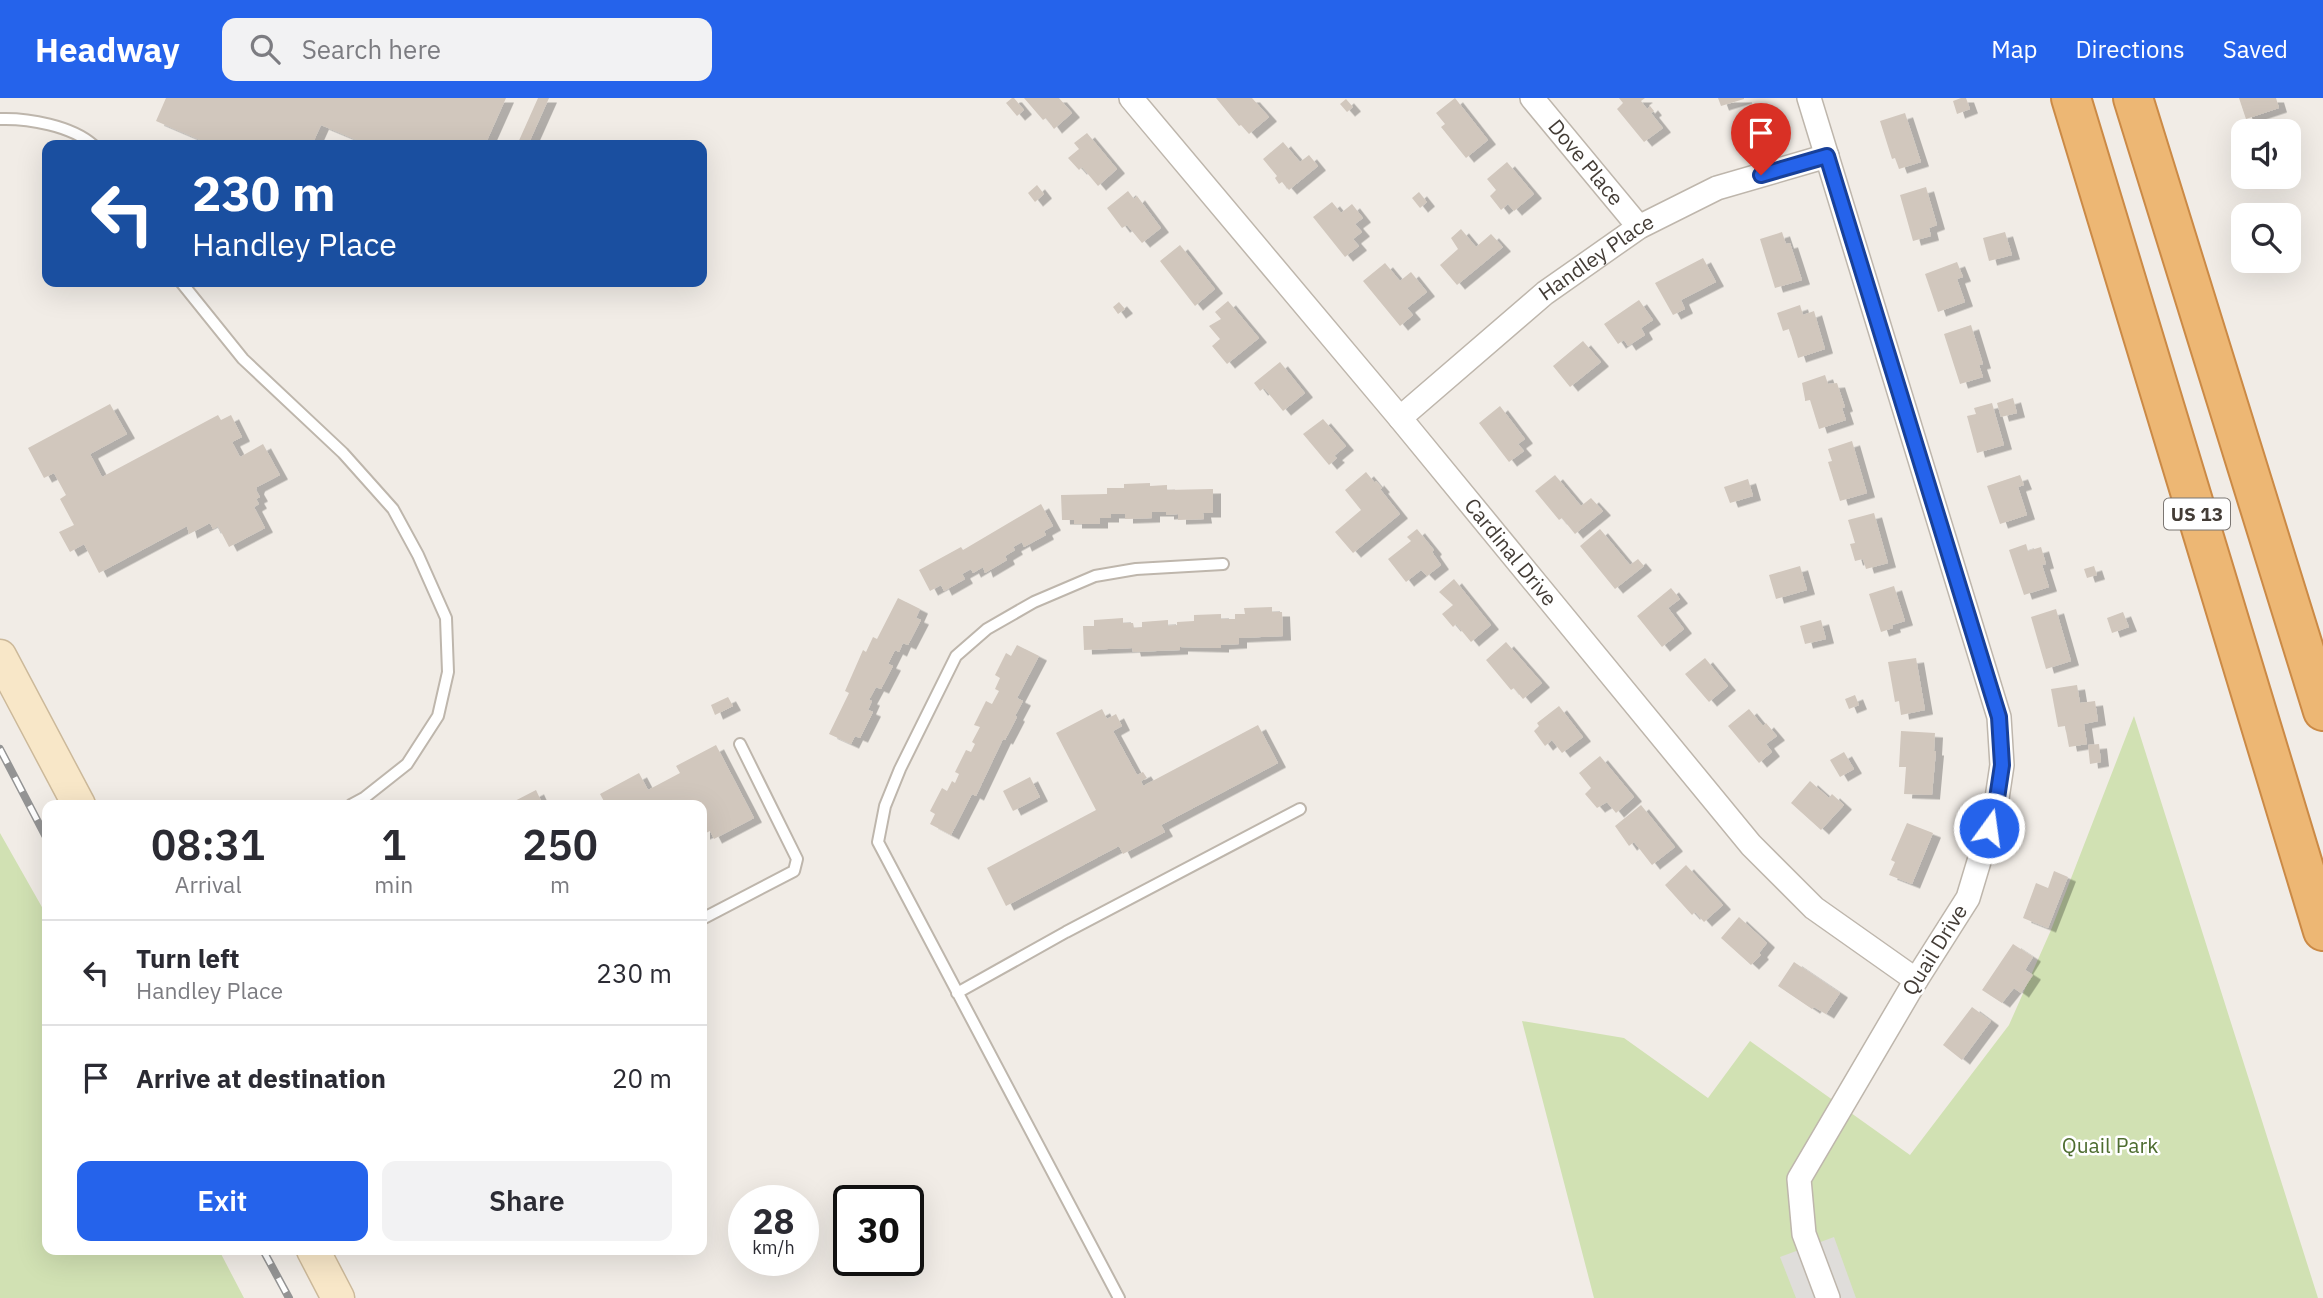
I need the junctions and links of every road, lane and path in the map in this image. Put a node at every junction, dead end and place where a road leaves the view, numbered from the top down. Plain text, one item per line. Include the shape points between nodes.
1 (1131, 98) edge
2 (1532, 98) edge
3 (1809, 98) edge
4 (2071, 98) edge
5 (2133, 98) edge
6 (0, 120) edge
7 (84, 140) edge
8 (1827, 156) junction
9 (1639, 227) junction
10 (185, 287) edge
11 (1400, 418) junction
12 (1223, 564) dead end
13 (0, 656) edge
14 (2323, 711) edge
15 (740, 744) dead end
16 (76, 800) edge
17 (360, 800) edge
18 (1300, 809) dead end
19 (707, 916) edge
20 (2323, 931) edge
21 (1916, 980) junction
22 (957, 993) junction
23 (316, 1255) edge
24 (338, 1298) edge
25 (1119, 1298) edge
26 (1828, 1298) edge

1 - 11 street, Cardinal Drive
2 - 9 street, Dove Place
3 - 8 street, Quail Drive
4 - 20 highway, US 13
5 - 14 highway, US 13
6 - 7 lane via 60,127
8 - 9 street, Handley Place via 1717,188
8 - 21 street, Quail Drive via 1999,717 2002,765 1996,805 1968,898
9 - 11 street, Handley Place via 1545,293
10 - 17 lane via 243,359 344,453 393,509 446,618 448,672 438,716 407,764
11 - 21 street, Cardinal Drive via 1751,845 1814,908
12 - 22 lane via 1094,576 987,629 956,656 900,769 885,806 878,842
13 - 16 street
15 - 19 lane via 797,859 794,871
18 - 22 lane
21 - 26 street, Quail Drive via 1799,1179 1804,1234
22 - 25 lane
23 - 24 street

